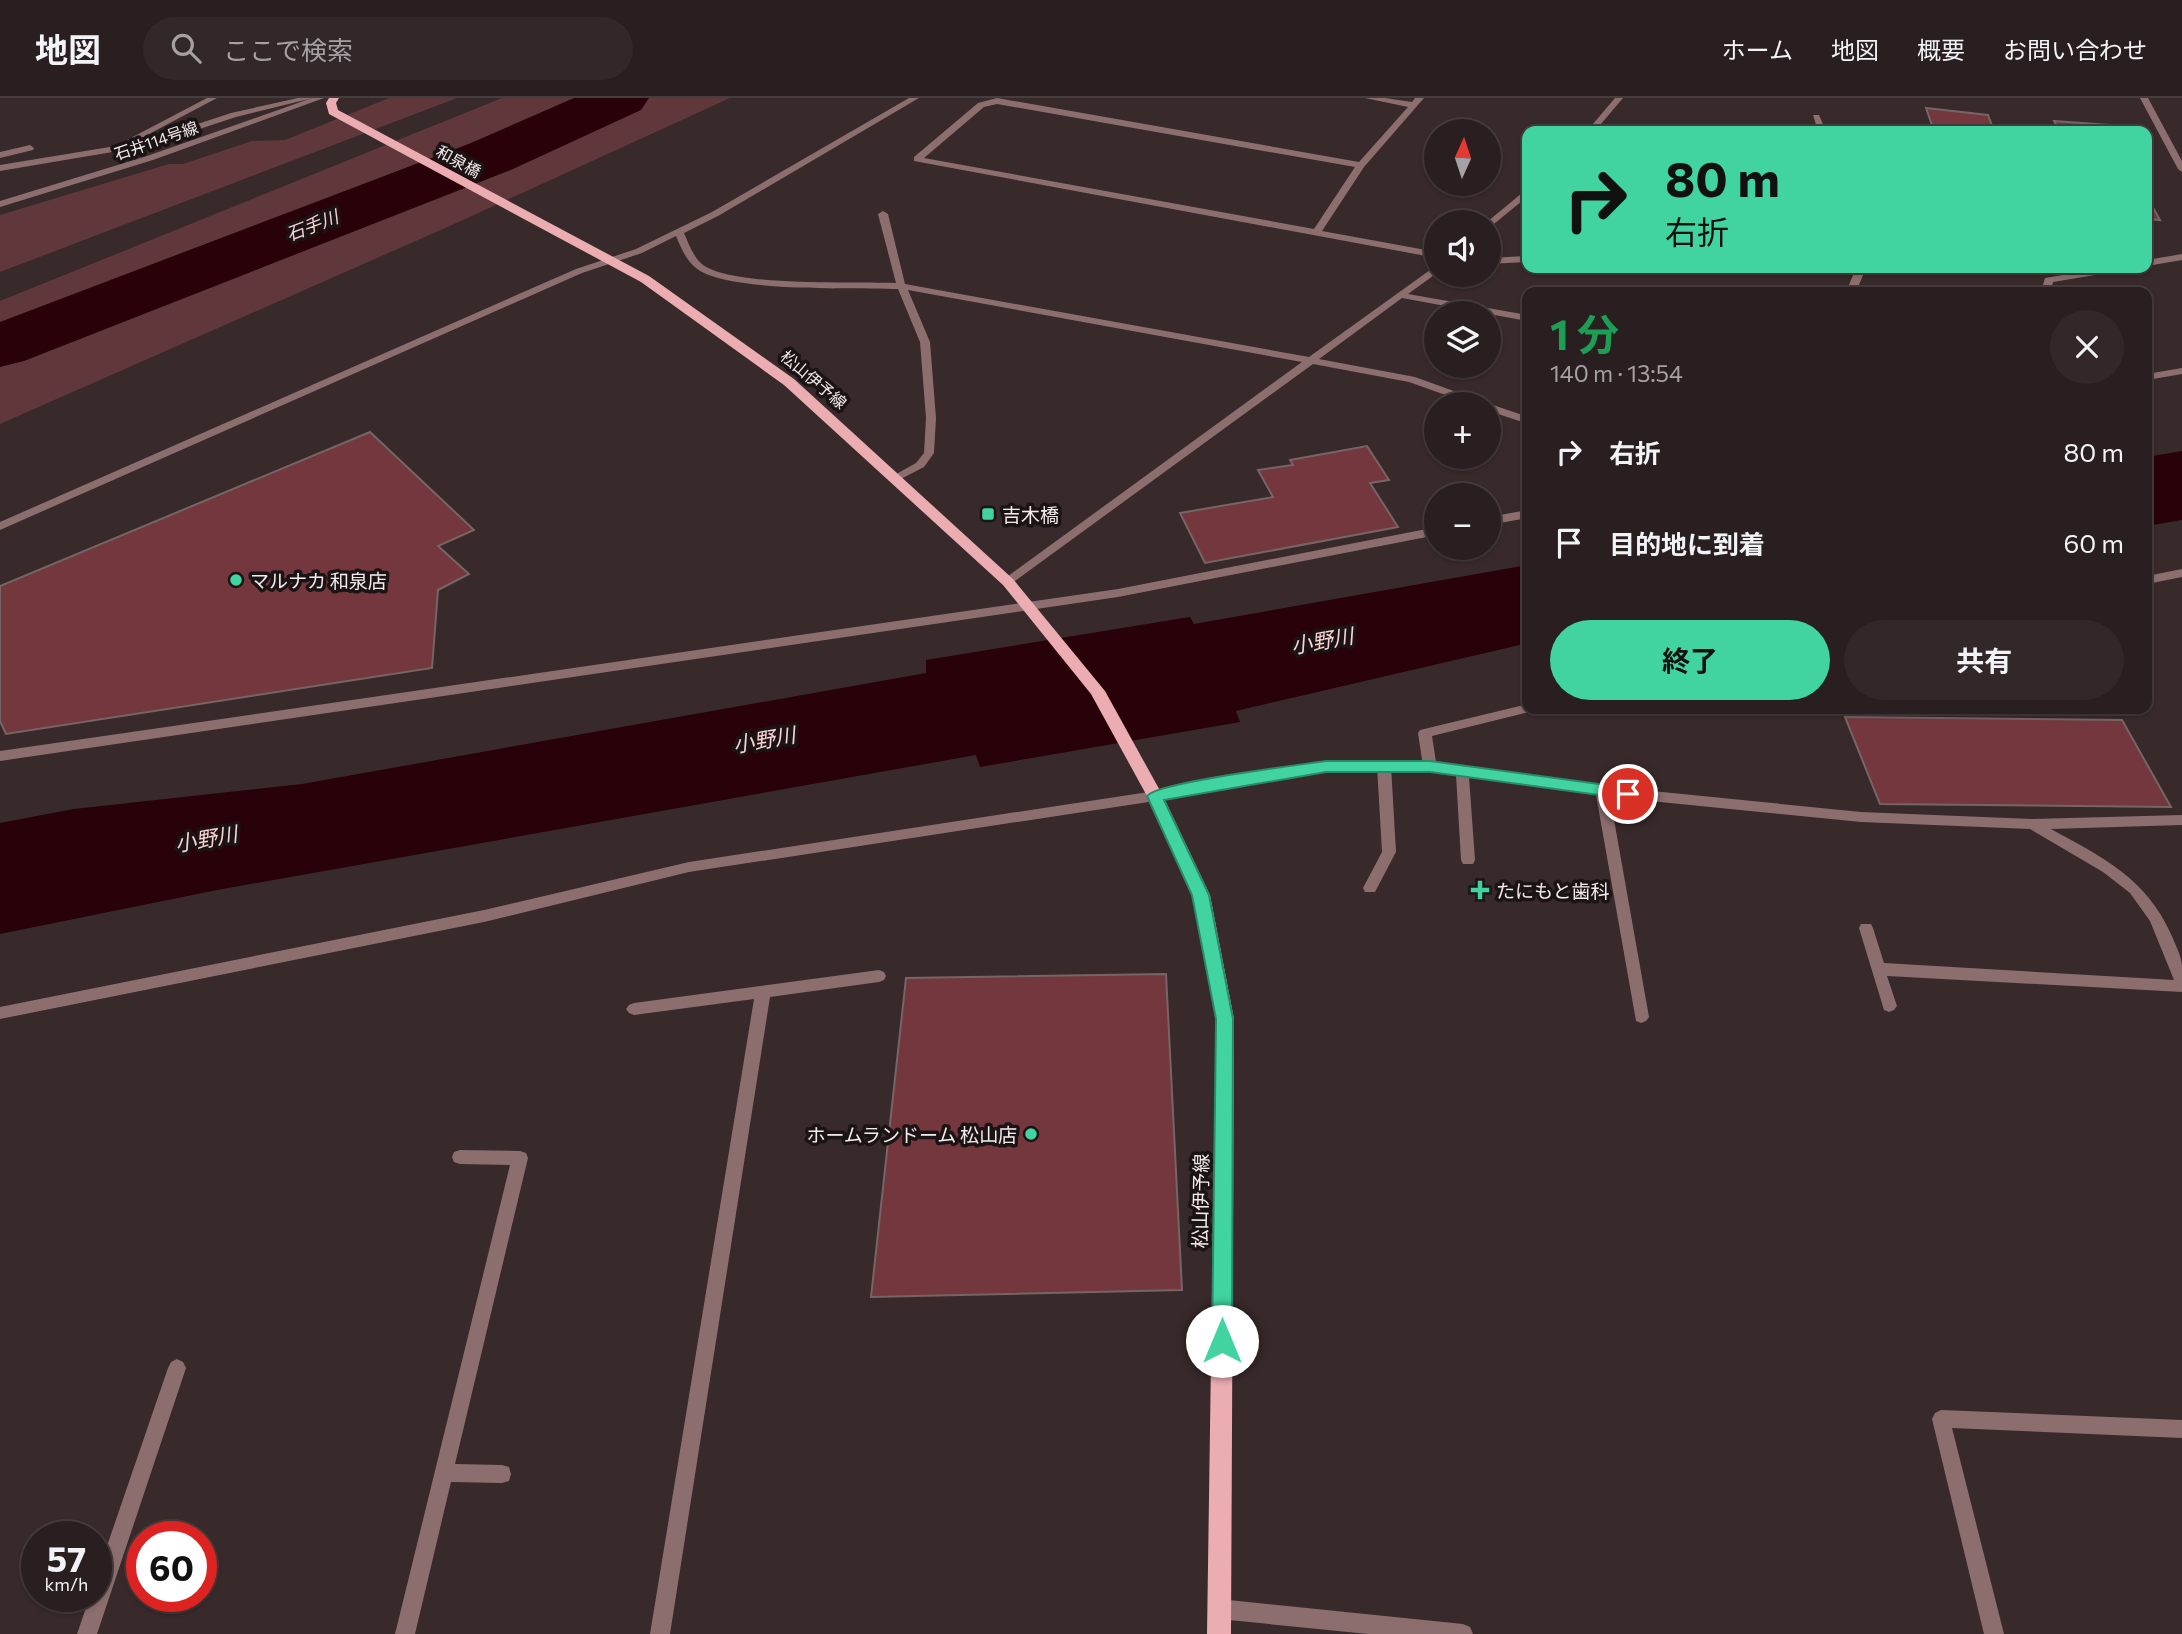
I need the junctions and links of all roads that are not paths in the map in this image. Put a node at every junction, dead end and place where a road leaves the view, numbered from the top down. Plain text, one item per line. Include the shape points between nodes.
1 (213, 98) edge
2 (309, 98) edge
3 (320, 98) edge
4 (334, 98) edge
5 (915, 98) edge
6 (1369, 98) edge
7 (1619, 98) edge
8 (2144, 98) edge
9 (1416, 102) edge
10 (1816, 117) dead end
11 (1595, 126) edge
12 (1820, 126) edge
13 (30, 148) dead end
14 (111, 149) junction
15 (0, 155) edge
16 (1360, 165) junction
17 (0, 168) edge
18 (2182, 169) edge
19 (1522, 196) edge
20 (0, 204) edge
21 (883, 214) dead end
22 (1501, 215) edge
23 (535, 222) joint
24 (679, 232) junction
25 (1316, 233) junction
26 (1424, 253) edge
27 (2182, 257) edge
28 (1522, 259) edge
29 (1501, 260) edge
30 (608, 261) junction
31 (2152, 262) edge
32 (2080, 273) edge
33 (1424, 277) edge
34 (901, 286) junction
35 (2047, 287) edge
36 (1399, 295) junction
37 (1522, 317) edge
38 (1311, 359) junction
39 (2182, 371) edge
40 (2152, 376) edge
41 (1447, 392) edge
42 (1501, 411) edge
43 (1522, 419) edge
44 (895, 479) junction
45 (1522, 515) edge
46 (1501, 519) edge
47 (0, 526) edge
48 (1424, 534) edge
49 (2182, 573) edge
50 (2152, 579) edge
51 (1008, 582) junction
52 (1031, 609) junction
53 (1522, 709) edge
54 (0, 756) edge
55 (1384, 766) junction
56 (1430, 766) junction
57 (1462, 771) junction
58 (1151, 790) junction
59 (1602, 791) junction
60 (2182, 820) edge
61 (2032, 824) junction
62 (1468, 860) dead end
63 (1370, 888) dead end
64 (1866, 928) dead end
65 (1877, 969) junction
66 (879, 976) dead end
67 (2182, 981) edge
68 (2182, 986) edge
69 (763, 992) junction
70 (1889, 1006) dead end
71 (634, 1009) dead end
72 (0, 1013) edge
73 (1641, 1017) dead end
74 (460, 1157) dead end
75 (177, 1368) dead end
76 (2182, 1429) edge
77 (444, 1474) junction
78 (502, 1474) dead end
79 (1219, 1609) junction
80 (87, 1634) edge
81 (405, 1634) edge
82 (660, 1634) edge
83 (1219, 1634) edge
84 (1464, 1634) edge
85 (1994, 1634) edge

1 - 14 street
2 - 14 street
3 - 20 street, 石井114号線 via 150,158
4 - 23 main road, 和泉橋 via 333,112
5 - 24 street
6 - 9 street
7 - 11 street
8 - 18 street
9 - 16 street
10 - 12 street
13 - 15 street
14 - 17 street
16 - 25 street
16 - 25 street via 997,101 981,104 917,159
19 - 22 street
21 - 34 street
23 - 30 main road, 松山伊予線
24 - 30 street
24 - 34 street via 691,258 722,276 811,285
25 - 26 street
27 - 31 street
28 - 29 street
30 - 44 main road, 松山伊予線 via 645,279 789,382
30 - 47 street
32 - 35 street via 2048,280
33 - 36 street
34 - 38 street
34 - 44 street via 925,342 931,418 929,453 920,465
36 - 37 street
36 - 38 street
38 - 41 street via 1411,379
38 - 51 street
39 - 40 street
42 - 43 street
44 - 51 main road, 松山伊予線
45 - 46 street
48 - 52 street
49 - 50 street
51 - 52 main road, 松山伊予線
52 - 54 street
52 - 58 main road via 1097,691
53 - 56 street via 1425,733
55 - 56 street
55 - 58 street via 1326,766
55 - 63 street via 1389,852
56 - 57 street
57 - 59 street
57 - 62 street
58 - 72 street via 689,867 484,916
58 - 79 main road, 松山伊予線 via 1200,895 1224,1019
59 - 61 street via 1861,817
59 - 73 street
60 - 61 street
61 - 67 street via 2090,858 2145,901
64 - 65 street
65 - 68 street
65 - 70 street
66 - 69 street
69 - 71 street
69 - 82 street
74 - 77 street via 520,1158
75 - 80 street
76 - 85 street via 1941,1419
77 - 78 street
77 - 81 street
79 - 83 main road, 松山伊予線
79 - 84 street

